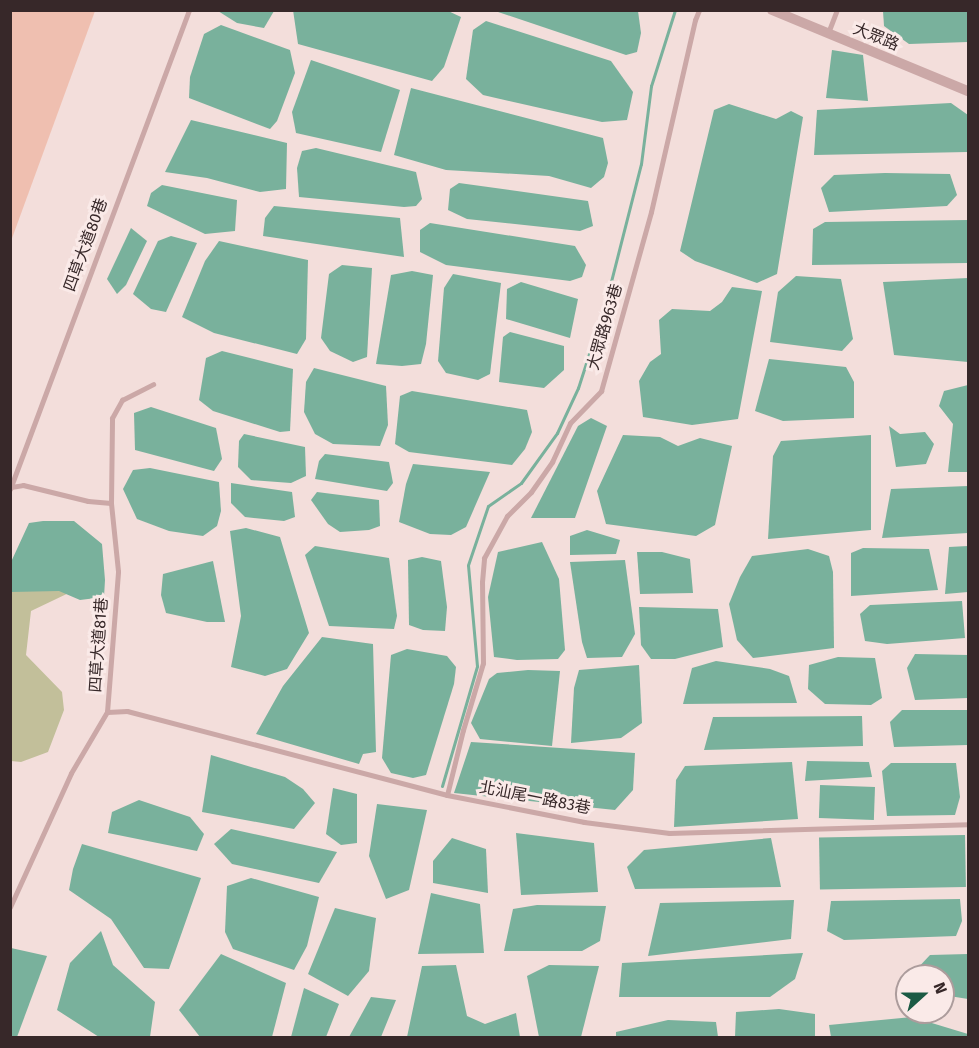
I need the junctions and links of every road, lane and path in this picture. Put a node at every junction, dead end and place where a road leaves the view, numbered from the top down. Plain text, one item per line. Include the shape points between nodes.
1 (189, 10) edge
2 (699, 10) edge
3 (772, 10) edge
4 (837, 10) edge
5 (828, 33) junction
6 (969, 90) edge
7 (153, 384) dead end
8 (11, 488) edge
9 (111, 503) junction
10 (107, 712) junction
11 (447, 795) junction
12 (969, 824) edge
13 (12, 897) edge
14 (10, 907) edge

1 - 8 lane, 四草大道80巷
2 - 11 lane, 大眾路963巷 via 651,212 601,391 570,423 552,462 531,492 507,516 484,558 483,663
3 - 5 street, 大眾路
4 - 5 lane
5 - 6 street, 大眾路
7 - 9 lane, 四草大道81巷 via 122,400 112,418
8 - 9 lane via 23,486
9 - 10 lane, 四草大道81巷 via 118,572
10 - 11 lane, 北汕尾一路83巷 via 127,711
10 - 13 lane, 四草大道81巷 via 71,773
11 - 12 lane, 北汕尾一路83巷 via 584,822 669,833
13 - 14 lane, 四草大道81巷

